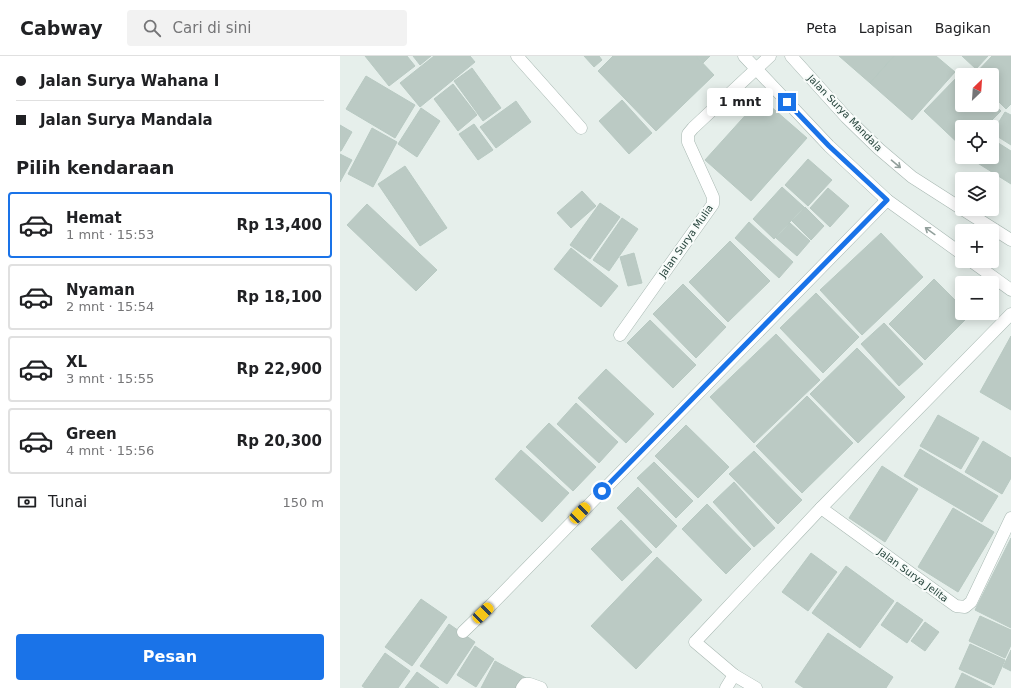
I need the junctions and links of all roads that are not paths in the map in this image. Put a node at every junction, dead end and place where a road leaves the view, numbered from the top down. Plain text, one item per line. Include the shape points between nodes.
1 (517, 56) edge
2 (744, 56) edge
3 (770, 56) edge
4 (791, 56) edge
5 (755, 69) junction
6 (581, 128) dead end
7 (887, 200) junction
8 (955, 205) edge
9 (973, 216) edge
10 (1011, 240) edge
11 (955, 249) edge
12 (981, 268) edge
13 (1011, 290) edge
14 (1011, 314) edge
15 (620, 335) dead end
16 (820, 508) junction
17 (1011, 518) edge
18 (463, 632) dead end
19 (734, 675) junction
20 (522, 688) edge
21 (541, 688) edge
22 (726, 688) edge
23 (756, 688) edge

1 - 6 street
2 - 5 street
3 - 5 street, Jalan Surya Mulia
4 -> 8 street, Jalan Surya Mandala via 846,118 879,149 912,177
5 - 7 street via 829,146
5 - 15 street, Jalan Surya Mulia via 688,134 688,142 713,197 713,204
11 -> 7 street
7 - 18 street
9 - 10 street, Jalan Surya Mandala
12 - 13 street
14 - 16 street
16 - 17 street, Jalan Surya Jelita via 956,606 964,607 971,602
16 - 19 street via 695,642
19 - 22 street
19 - 23 street
20 - 21 street via 525,684

